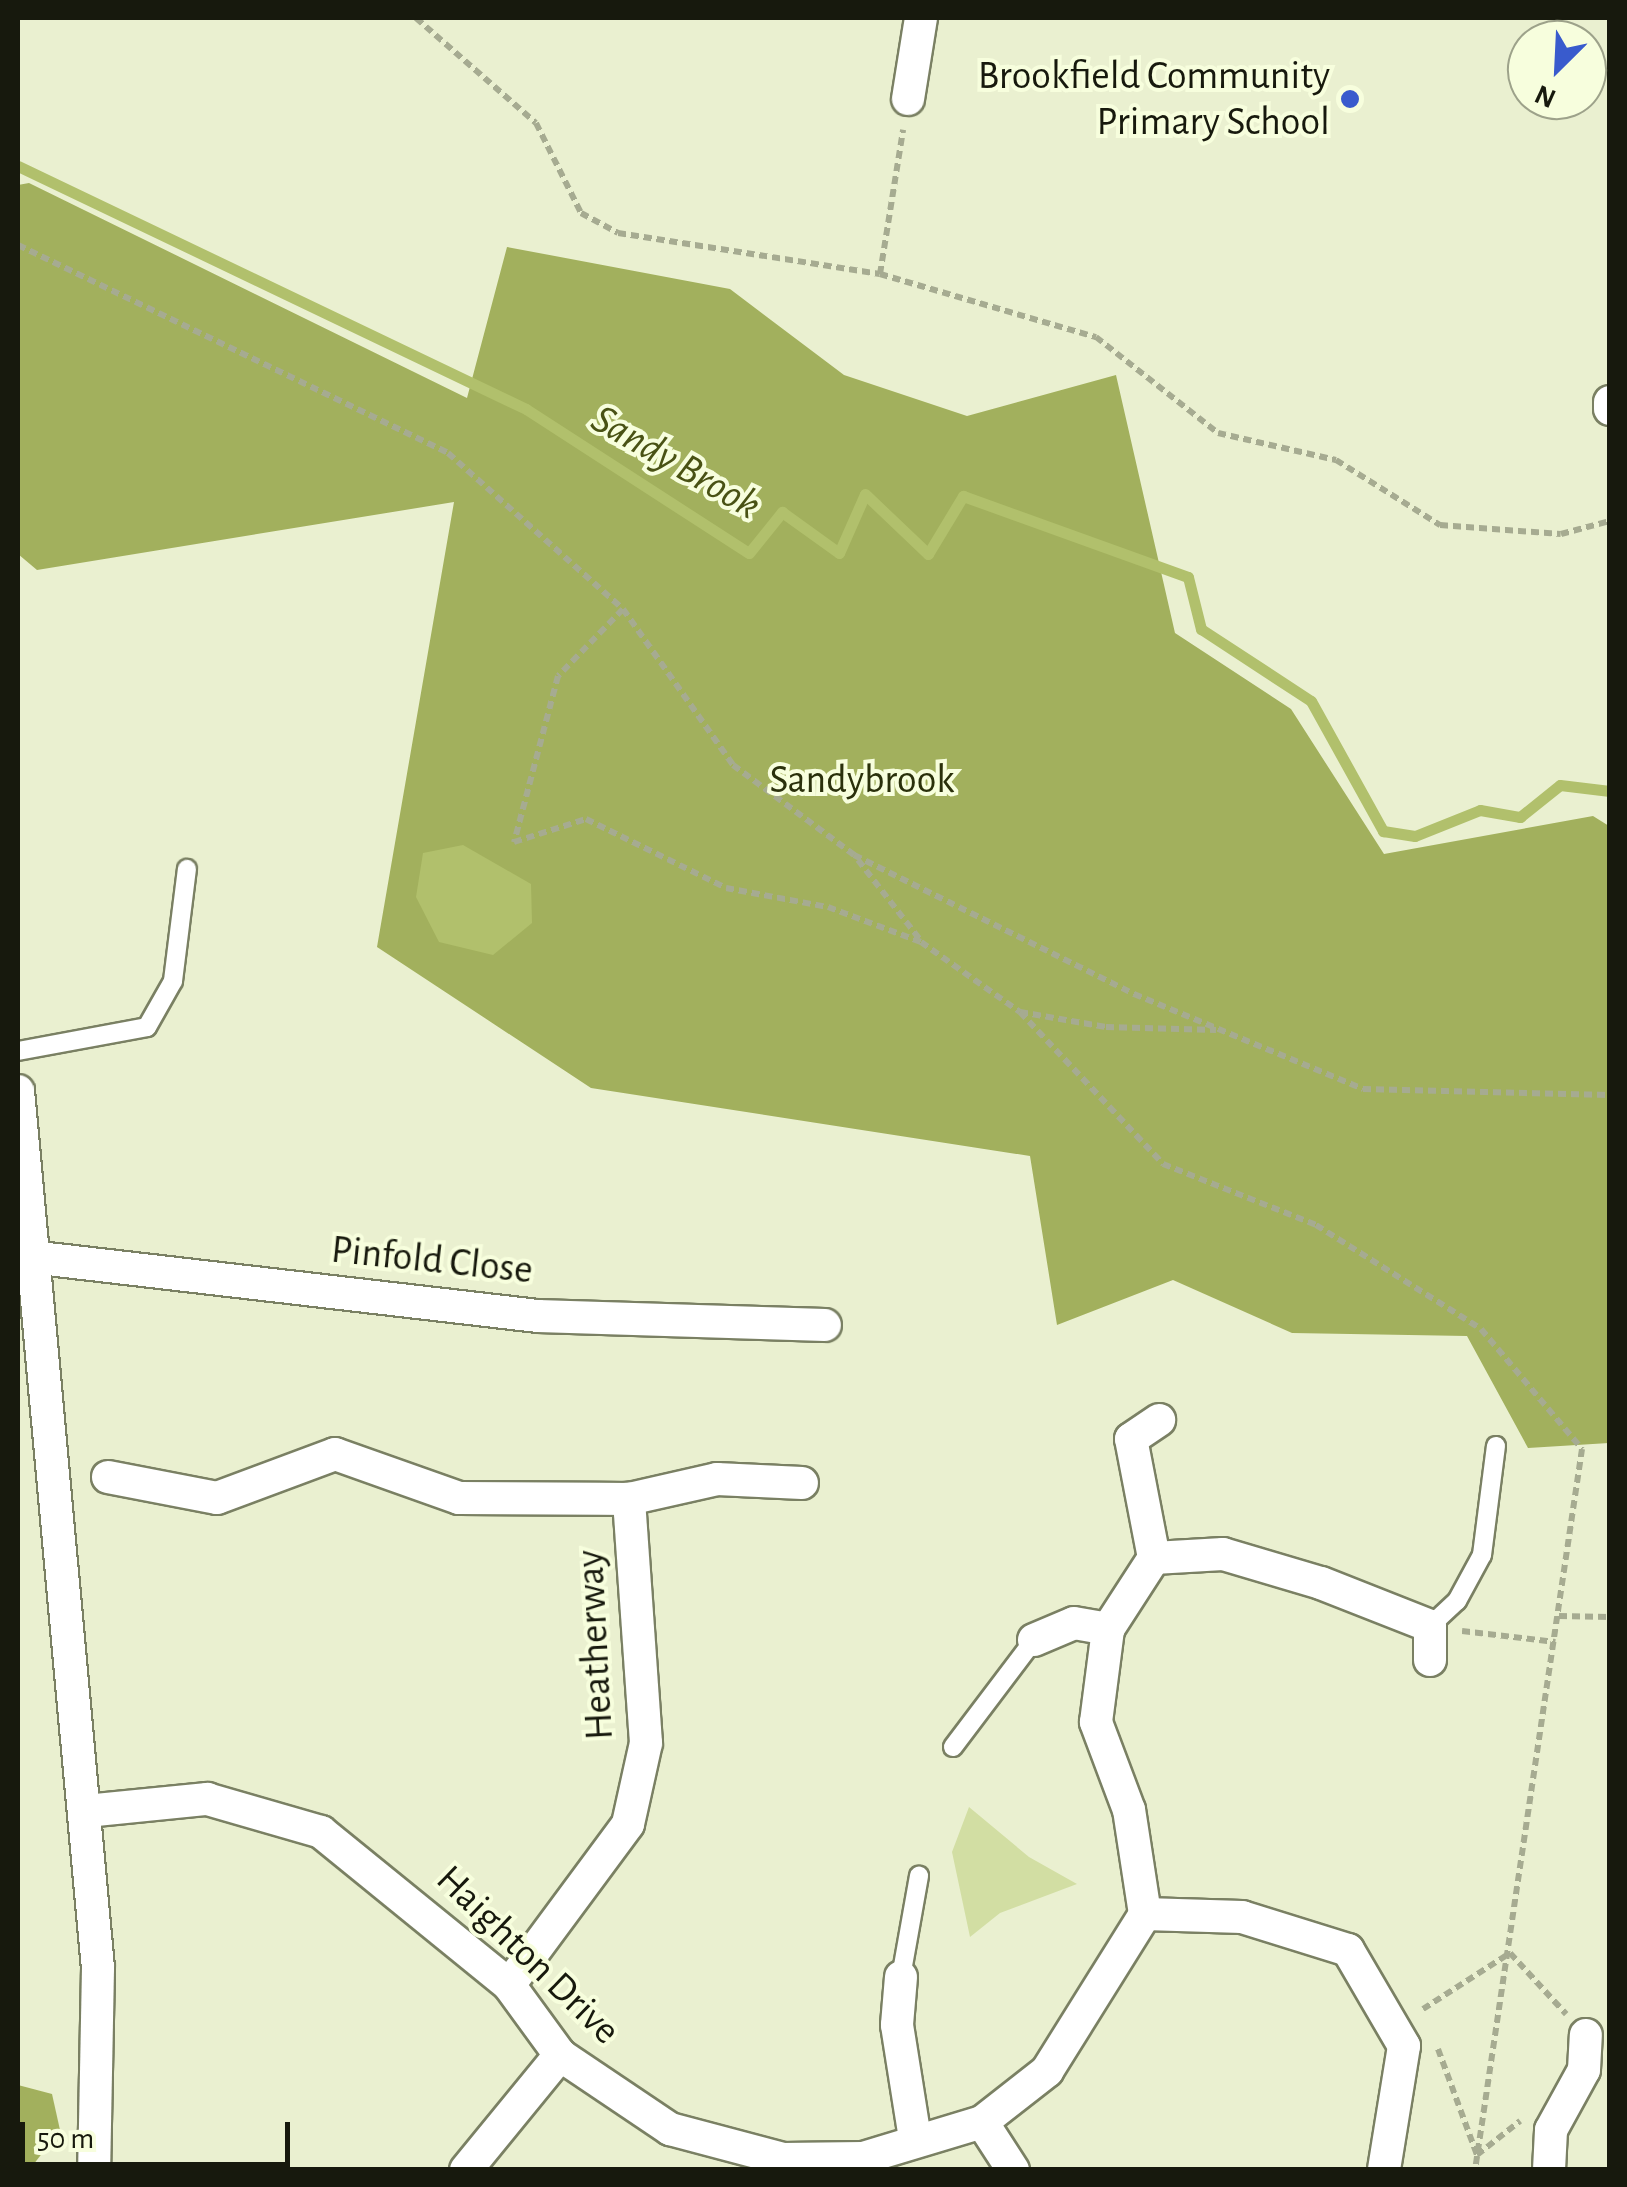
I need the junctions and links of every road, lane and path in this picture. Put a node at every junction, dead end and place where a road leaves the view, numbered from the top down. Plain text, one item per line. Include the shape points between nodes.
1 (416, 18) edge
2 (921, 18) edge
3 (908, 99) joint
4 (18, 245) edge
5 (880, 274) junction
6 (1610, 521) edge
7 (623, 609) junction
8 (854, 855) junction
9 (187, 869) dead end
10 (921, 942) junction
11 (1020, 1012) junction
12 (1222, 1030) junction
13 (18, 1051) edge
14 (18, 1092) edge
15 (1610, 1094) edge
16 (31, 1256) junction
17 (825, 1326) dead end
18 (1159, 1420) dead end
19 (1496, 1446) dead end
20 (32, 1471) edge
21 (108, 1477) dead end
22 (802, 1482) dead end
23 (629, 1499) junction
24 (1154, 1558) junction
25 (1559, 1616) junction
26 (1610, 1617) edge
27 (1430, 1626) junction
28 (1108, 1628) junction
29 (1034, 1640) joint
30 (1555, 1642) junction
31 (1430, 1660) dead end
32 (952, 1747) dead end
33 (86, 1811) junction
34 (919, 1876) dead end
35 (1146, 1914) junction
36 (1510, 1953) junction
37 (901, 1977) joint
38 (510, 1986) junction
39 (1429, 2026) dead end
40 (1586, 2035) joint
41 (1436, 2044) dead end
42 (560, 2055) junction
43 (1597, 2070) edge
44 (982, 2122) junction
45 (916, 2139) junction
46 (1478, 2154) junction
47 (93, 2169) edge
48 (466, 2170) edge
49 (1013, 2170) edge
50 (1384, 2170) edge
51 (1475, 2170) edge
52 (1548, 2170) edge

1 - 5 path via 536,123 581,213 618,233
2 - 3 street
3 - 5 path
4 - 7 path via 448,453
5 - 6 path via 1096,337 1218,433 1336,460 1440,525 1561,534
7 - 8 path via 733,765
7 - 10 path via 558,676 514,842 586,819 726,888 828,907
8 - 10 path
8 - 12 path
9 - 13 lane via 173,981 146,1027 130,1038
10 - 11 path
11 - 12 path via 1106,1027
11 - 25 path via 1163,1164 1316,1225 1481,1329 1582,1449
12 - 15 path via 1363,1089
14 - 16 street
16 - 17 street, Pinfold Close via 538,1316
16 - 20 street
18 - 24 street via 1131,1439
19 - 27 lane via 1482,1555 1457,1601
20 - 33 street
21 - 23 street, Heatherway via 217,1498 335,1454 459,1498
22 - 23 street, Heatherway via 717,1479
23 - 38 street, Heatherway via 646,1743 628,1824
24 - 27 street via 1223,1554
24 - 28 street
25 - 26 path
25 - 30 path
27 - 30 path
27 - 31 street
28 - 29 street via 1074,1623
28 - 35 street via 1096,1722 1129,1810
29 - 32 lane
30 - 36 path
33 - 38 street, Haighton Drive via 207,1800 321,1832
33 - 47 street via 98,1968
34 - 37 lane
35 - 44 street, Haighton Drive via 1047,2070
35 - 50 street via 1242,1917 1348,1950 1404,2046
36 - 39 path via 1422,2007
36 - 40 path
36 - 46 path
37 - 45 street via 897,2025
38 - 42 street, Haighton Drive
40 - 43 street
41 - 46 path
42 - 45 street, Haighton Drive via 670,2129 783,2159 862,2158
42 - 48 street
43 - 52 street via 1550,2130
44 - 45 street, Haighton Drive
44 - 49 street
46 - 51 path

